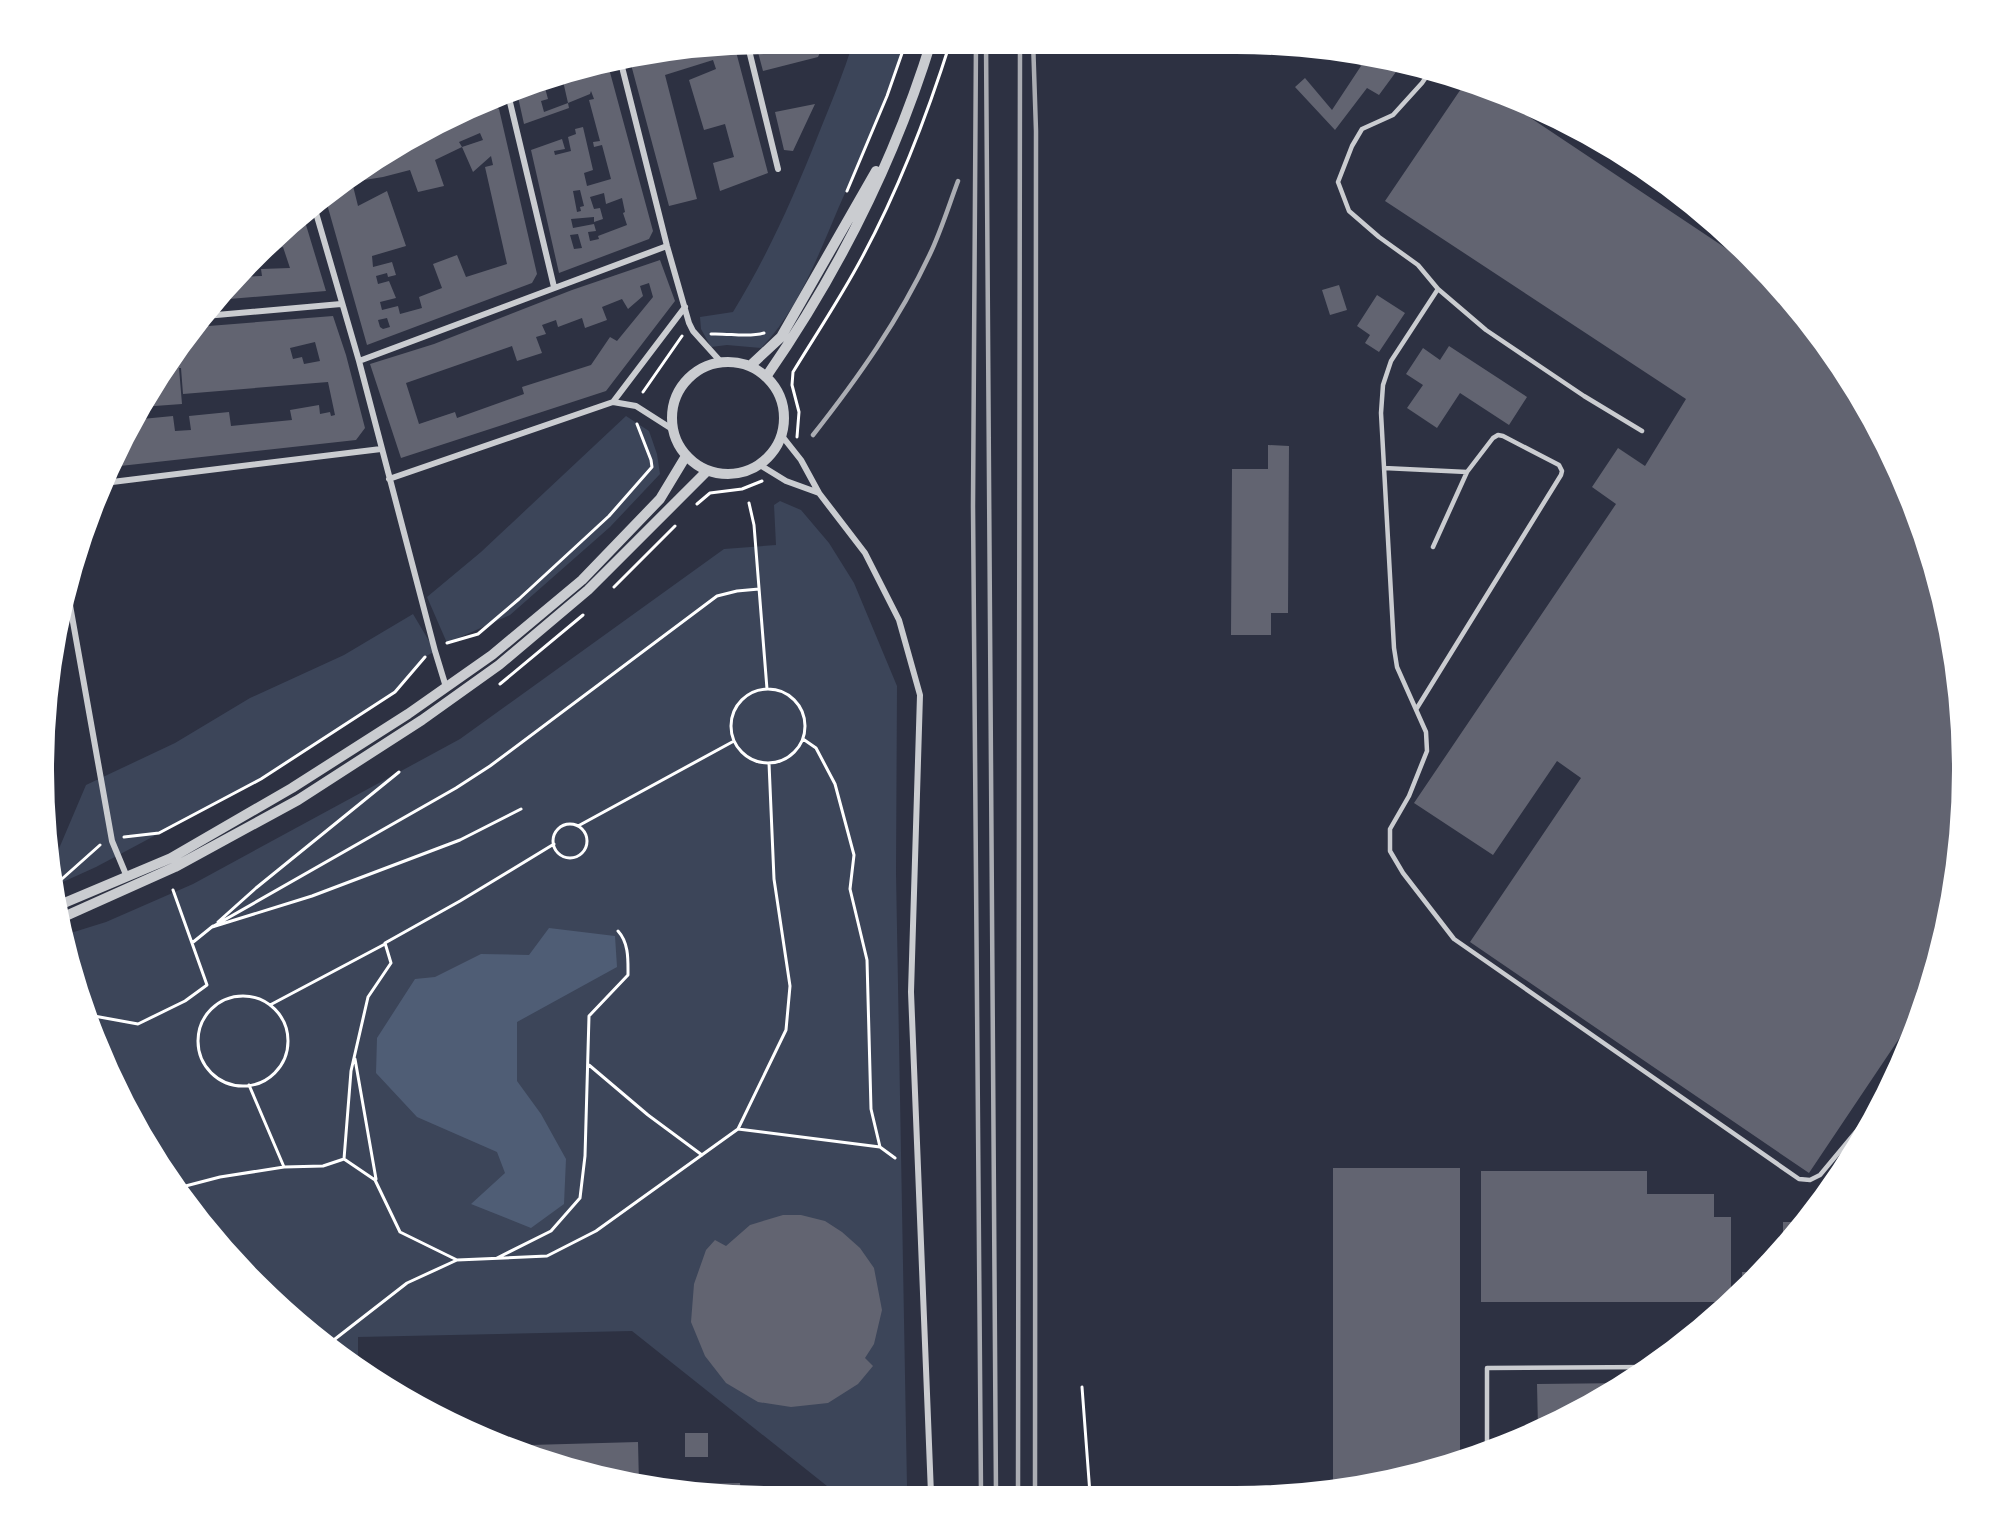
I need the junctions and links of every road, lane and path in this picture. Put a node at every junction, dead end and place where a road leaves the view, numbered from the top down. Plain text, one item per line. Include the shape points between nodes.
1 (749, 50) edge
2 (904, 50) edge
3 (923, 50) edge
4 (929, 50) edge
5 (621, 65) edge
6 (1427, 76) edge
7 (509, 99) edge
8 (778, 169) dead end
9 (844, 196) dead end
10 (315, 211) edge
11 (667, 246) junction
12 (554, 287) junction
13 (1438, 289) junction
14 (341, 304) junction
15 (685, 307) junction
16 (211, 315) edge
17 (693, 331) junction
18 (767, 332) dead end
19 (806, 349) dead end
20 (359, 361) junction
21 (721, 362) junction
22 (750, 366) junction
23 (766, 377) junction
24 (643, 392) dead end
25 (613, 402) junction
26 (637, 424) dead end
27 (672, 429) junction
28 (1641, 431) dead end
29 (782, 436) junction
30 (381, 449) junction
31 (792, 449) junction
32 (686, 456) junction
33 (760, 465) junction
34 (1384, 468) junction
35 (707, 471) junction
36 (1467, 472) junction
37 (389, 479) junction
38 (109, 482) edge
39 (819, 493) junction
40 (749, 502) dead end
41 (1433, 547) dead end
42 (759, 588) junction
43 (70, 600) edge
44 (447, 643) dead end
45 (425, 657) dead end
46 (446, 687) junction
47 (767, 689) junction
48 (1417, 708) junction
49 (803, 739) junction
50 (734, 741) junction
51 (769, 763) junction
52 (399, 772) dead end
53 (521, 809) dead end
54 (578, 826) junction
55 (124, 837) dead end
56 (554, 844) junction
57 (100, 845) dead end
58 (127, 877) junction
59 (59, 882) edge
60 (173, 890) dead end
61 (62, 904) edge
62 (65, 917) edge
63 (212, 927) junction
64 (618, 932) dead end
65 (192, 943) junction
66 (385, 944) junction
67 (270, 1005) junction
68 (93, 1016) edge
69 (355, 1057) junction
70 (589, 1065) junction
71 (249, 1085) junction
72 (1862, 1123) edge
73 (738, 1129) junction
74 (880, 1147) junction
75 (702, 1155) junction
76 (895, 1158) dead end
77 (344, 1159) junction
78 (284, 1167) junction
79 (376, 1184) junction
80 (183, 1187) edge
81 (495, 1258) junction
82 (457, 1260) junction
83 (332, 1342) edge
84 (1637, 1367) edge
85 (1082, 1387) dead end
86 (1487, 1444) edge
87 (931, 1490) edge
88 (1090, 1490) edge

1 - 8 street
2 - 9 path
3 - 22 street via 876,173 781,337
4 - 23 street via 883,174 840,257
5 - 11 street
6 - 13 lane via 1393,114 1362,129 1338,182 1349,211 1418,265
7 - 12 street
10 - 14 street
11 - 12 street
11 - 15 street
12 - 20 street
13 - 28 lane via 1486,330
13 - 34 lane via 1391,361 1383,385
14 - 16 street
14 - 20 street
15 - 17 street
15 - 25 street
17 - 18 path via 752,337
17 - 21 street
17 - 24 path via 681,336
19 - 31 path via 792,377 799,412
20 - 30 street
21 - 22 street
21 - 27 street via 688,378 677,393
22 - 23 street
23 - 29 street via 783,404
25 - 27 street via 636,406
25 - 37 street
26 - 44 path via 652,467 633,491 478,634
27 - 32 street
29 - 31 street
29 - 33 street via 773,453
30 - 37 street
30 - 38 street
31 - 39 street
32 - 35 street
32 - 46 street via 660,499 582,580 492,655
33 - 35 street via 743,473
33 - 39 street via 786,481
34 - 36 lane
34 - 48 lane via 1394,648 1397,667
35 - 62 street via 588,590 500,665 422,720 278,811 175,867
36 - 41 lane
36 - 48 lane via 1498,435 1559,465 1562,471
37 - 46 street
39 - 87 street via 865,553 899,620 920,695 911,993
40 - 42 path
42 - 47 path
42 - 63 path via 717,596 490,766
43 - 58 street via 112,841
45 - 55 path via 395,692 261,779 159,833
46 - 58 street via 292,788 171,858
47 - 49 path via 790,696 798,705 804,715
47 - 50 path via 750,694 737,706 732,717
48 - 72 lane via 1426,732 1427,750 1409,796 1390,829 1390,851 1454,939 1799,1179 1810,1180 1820,1175
49 - 51 path via 789,756
49 - 74 path via 816,748 835,784 854,855 850,889 867,960 871,1109
50 - 51 path via 748,757
50 - 54 path
51 - 73 path via 774,879 790,986 786,1030
52 - 63 path
53 - 63 path via 460,840 312,896
54 - 56 path via 568,824 558,829
54 - 56 path via 587,840 580,854 564,857
56 - 66 path
57 - 59 path
58 - 61 street
60 - 65 path
63 - 65 path
64 - 70 path via 628,952 628,975 589,1016
65 - 68 path via 207,985 185,1001 138,1024
66 - 67 path
66 - 69 path via 391,963 368,997
67 - 71 path via 286,1029 284,1059 264,1081
67 - 71 path via 242,996 227,999 214,1006 199,1030 201,1059 210,1071 221,1080
69 - 77 path
69 - 79 path
70 - 75 path
70 - 81 path via 580,1198 551,1231
71 - 78 path
73 - 74 path
73 - 75 path
74 - 76 path
75 - 81 path via 596,1231 547,1256
77 - 78 path via 323,1166
77 - 79 path
78 - 80 path
79 - 82 path via 400,1232
81 - 82 path
82 - 83 path via 407,1283
84 - 86 lane via 1487,1368
85 - 88 path

